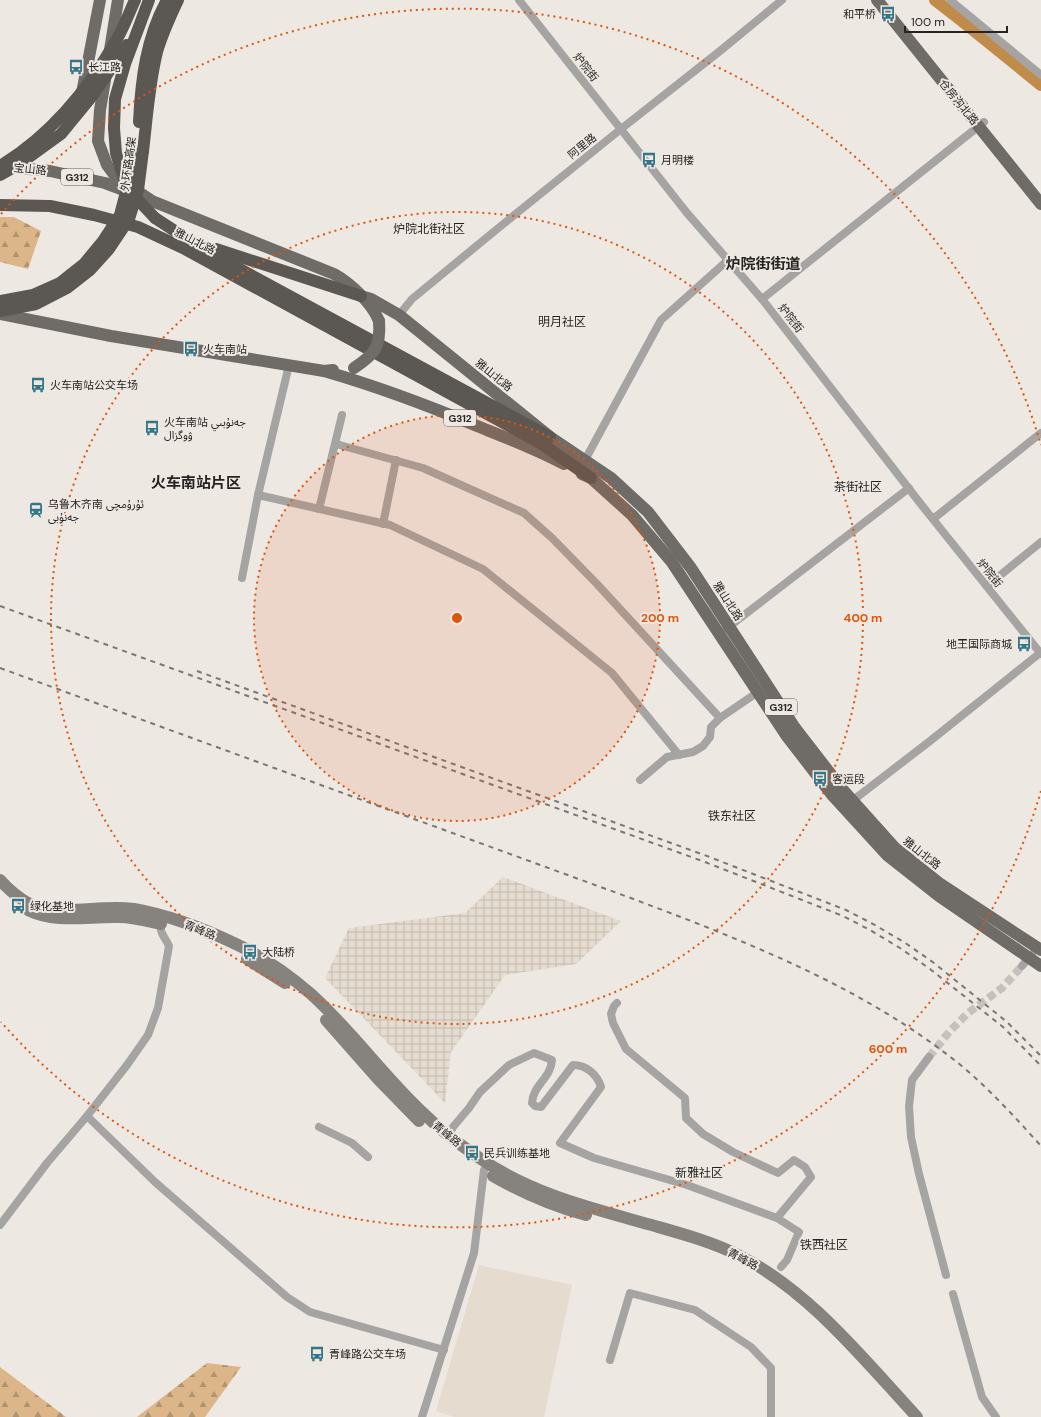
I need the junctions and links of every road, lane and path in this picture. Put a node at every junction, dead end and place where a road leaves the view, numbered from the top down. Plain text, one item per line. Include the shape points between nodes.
1 (100, 0) edge
2 (118, 0) edge
3 (135, 0) edge
4 (148, 0) edge
5 (167, 0) edge
6 (178, 0) edge
7 (519, 0) edge
8 (782, 0) edge
9 (877, 0) edge
10 (885, 0) edge
11 (950, 0) edge
12 (1041, 75) edge
13 (981, 124) junction
14 (621, 129) junction
15 (0, 158) edge
16 (0, 166) edge
17 (0, 175) edge
18 (1041, 194) edge
19 (152, 201) junction
20 (1041, 204) edge
21 (0, 205) edge
22 (186, 239) junction
23 (728, 260) junction
24 (361, 296) junction
25 (762, 299) junction
26 (0, 301) edge
27 (0, 311) edge
28 (0, 314) edge
29 (399, 315) junction
30 (289, 365) junction
31 (324, 371) junction
32 (342, 415) dead end
33 (1041, 433) edge
34 (550, 437) junction
35 (336, 444) junction
36 (396, 460) junction
37 (585, 460) junction
38 (591, 478) junction
39 (909, 488) junction
40 (258, 495) junction
41 (320, 509) junction
42 (932, 518) junction
43 (383, 524) junction
44 (1041, 542) edge
45 (242, 578) dead end
46 (987, 586) junction
47 (729, 627) junction
48 (720, 635) junction
49 (1040, 653) edge
50 (758, 692) junction
51 (720, 718) junction
52 (678, 755) junction
53 (640, 780) dead end
54 (852, 801) junction
55 (0, 880) edge
56 (0, 892) edge
57 (163, 920) junction
58 (1039, 949) edge
59 (1026, 962) junction
60 (1041, 966) edge
61 (617, 1003) dead end
62 (929, 1057) tunnel mouth
63 (87, 1116) junction
64 (319, 1128) dead end
65 (449, 1136) junction
66 (368, 1157) dead end
67 (486, 1167) junction
68 (777, 1218) junction
69 (0, 1225) edge
70 (782, 1267) dead end
71 (946, 1274) dead end
72 (953, 1294) dead end
73 (444, 1350) junction
74 (610, 1360) dead end
75 (422, 1417) edge
76 (771, 1417) edge
77 (906, 1417) edge
78 (917, 1417) edge
79 (996, 1417) edge

1 - 15 main road via 81,99 75,115 56,138 34,152
2 - 19 main road via 100,110 98,141 107,165 116,177
3 - 16 highway, bridge via 118,38 85,88 54,125 17,156
4 - 17 highway, bridge via 128,44 93,95 61,134
4 - 22 highway, bridge via 115,99 116,153 124,179 139,201 154,218
5 - 26 highway, 外环路高架, bridge via 160,12 146,55 141,84 138,145 120,216 84,264 60,283 33,295
6 - 27 highway, 外环路高架, bridge via 157,52 138,190 129,219 109,249 90,270 67,288 36,304
7 - 14 street, 炉院街
8 - 14 street, 阿里路
9 - 13 main road, 仓房沟北路
10 - 13 main road, 仓房沟北路
11 - 12 street
13 - 18 main road, 仓房沟北路
13 - 20 main road, 仓房沟北路
13 - 25 street
14 - 23 street, 炉院街 via 687,213
14 - 29 street, 阿里路 via 412,299
16 - 19 main road, 宝山路 / G312 via 50,171 105,183
19 - 24 main road, G312 via 334,274 345,280
21 - 38 highway, 雅山北路 via 50,206 138,227 183,248 542,444
22 - 24 highway
22 - 34 highway
23 - 25 street, 炉院街
23 - 37 street via 661,320
24 - 29 main road, 雅山北路 / G312
24 - 31 main road, bridge via 379,321 380,336 377,346 367,359 354,368
25 - 39 street, 炉院街
28 - 30 main road, G312 via 110,336
29 - 34 main road, 雅山北路 / G312
30 - 31 main road, G312
30 - 40 street
31 - 38 main road, 雅山北路 / G312 via 370,384 459,418 539,451
32 - 35 street
33 - 42 street
34 - 37 main road, 雅山北路 / G312
35 - 36 street
35 - 41 street
36 - 43 street
36 - 51 street via 423,468 524,513 597,584
37 - 47 main road, 雅山北路 / G312 via 611,478 648,512 691,568
38 - 48 main road, 雅山北路 / G312 via 632,515 671,561
39 - 42 street, 炉院街
39 - 47 street
40 - 41 street
40 - 45 street
41 - 43 street
42 - 46 street, 炉院街
43 - 52 street via 483,569 612,673
44 - 46 street
46 - 49 street, 炉院街
47 - 48 street
47 - 54 main road, 雅山北路 / G312 via 795,728
48 - 50 main road, 雅山北路 / G312
49 - 54 street
50 - 51 street
50 - 59 main road, 雅山北路 / G312 via 786,735 833,796 887,855
51 - 52 street via 711,726 710,737 703,746 693,752
52 - 53 street via 667,757
54 - 58 main road, 雅山北路 / G312 via 895,848 939,883
55 - 57 main road, 青峰路 via 19,897 44,908 135,909
56 - 57 main road, 青峰路 via 18,906 44,916 64,919 119,917
57 - 63 street via 161,934 169,946 158,1008 148,1035
57 - 65 main road, 青峰路 via 200,929 238,946 288,975 321,1004 410,1100
57 - 67 main road, 青峰路 via 175,928 235,953 280,979 322,1015 378,1079 442,1141
58 - 59 street
59 - 60 main road, 雅山北路 / G312
61 - 68 street via 611,1014 626,1049 685,1098 686,1118 703,1134 733,1152 778,1173 794,1160 805,1168 811,1177
62 - 71 street via 912,1080 909,1106 911,1137 918,1174
63 - 69 street
63 - 73 street via 155,1182 287,1297 310,1312
64 - 66 street via 352,1143
65 - 67 main road, 青峰路
65 - 68 street via 480,1092 509,1065 534,1053 552,1060 551,1068 532,1095 532,1103 535,1106 541,1107 573,1065 580,1065 589,1070 601,1087 560,1142 594,1158 687,1185
67 - 73 street via 474,1253
67 - 77 main road, 青峰路 via 520,1191 563,1208 705,1249 743,1266 770,1282 812,1317
67 - 78 main road, 青峰路 via 578,1205 708,1243 757,1266 819,1312
68 - 70 street via 798,1232
72 - 79 street via 982,1397
73 - 75 street
74 - 76 street via 630,1293 695,1310 751,1347 772,1368

